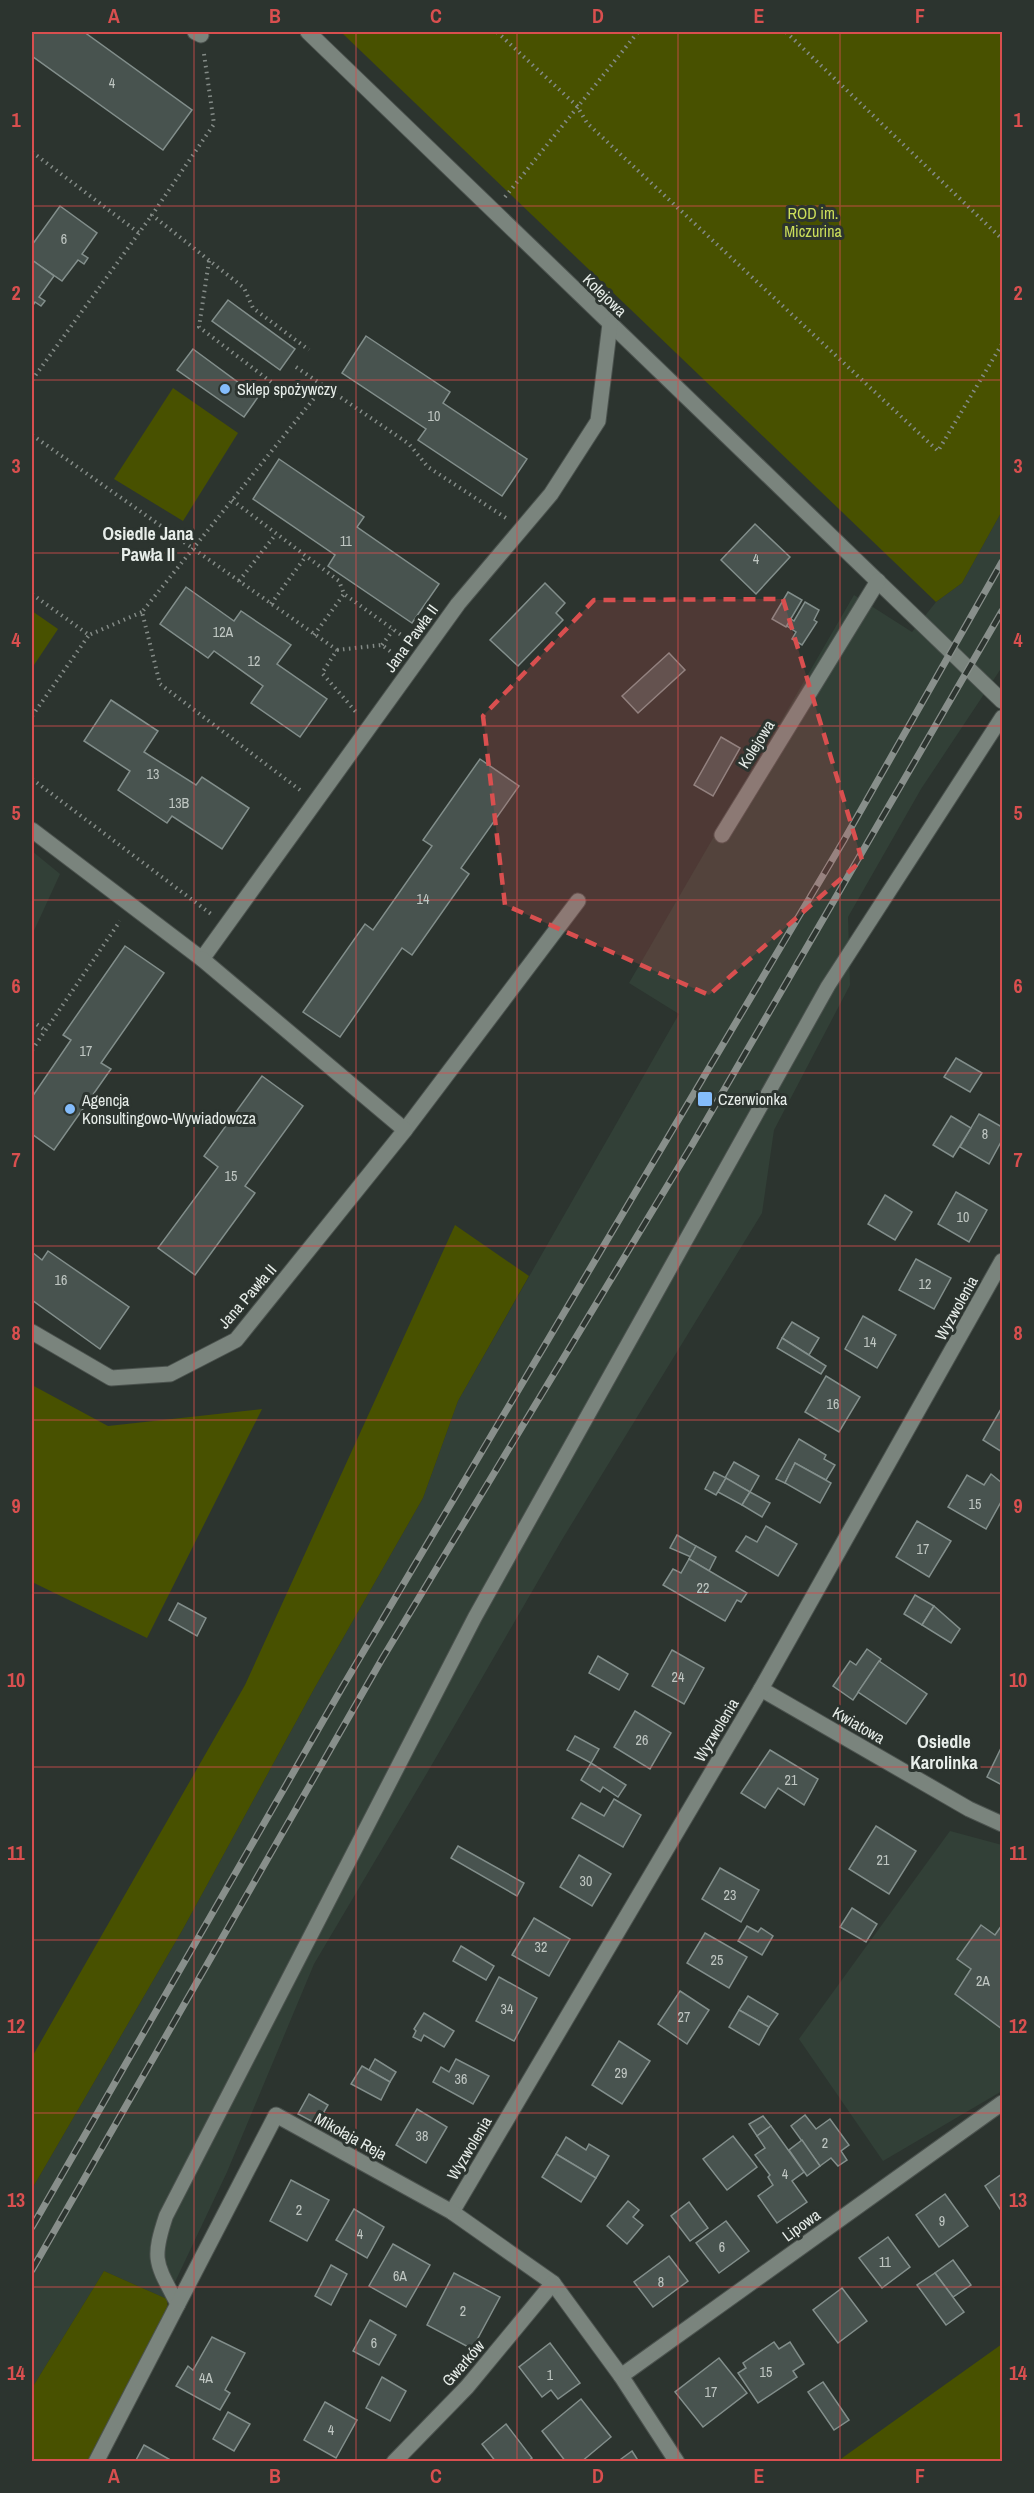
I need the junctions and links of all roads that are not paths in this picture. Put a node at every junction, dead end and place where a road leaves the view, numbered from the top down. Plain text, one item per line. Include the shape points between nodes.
1 (308, 32) edge
2 (610, 324) junction
3 (878, 581) junction
4 (1002, 701) edge
5 (1002, 717) edge
6 (32, 830) edge
7 (722, 835) dead end
8 (578, 901) dead end
9 (202, 959) junction
10 (405, 1130) junction
11 (1002, 1261) edge
12 (32, 1332) edge
13 (761, 1689) junction
14 (1002, 1824) edge
15 (1002, 2103) edge
16 (452, 2212) junction
17 (553, 2283) junction
18 (178, 2305) junction
19 (621, 2376) junction
20 (96, 2462) edge
21 (394, 2462) edge
22 (677, 2462) edge

1 - 2 street, Kolejowa
2 - 3 street, Kolejowa
2 - 9 street, Jana Pawła II via 598,421 551,494 458,604
3 - 4 street, Kolejowa
3 - 7 street, Kolejowa
5 - 18 lane via 828,987 469,1628 166,2216 156,2256
6 - 9 street
8 - 10 street, Jana Pawła II
9 - 10 street
10 - 12 street, Jana Pawła II via 236,1340 170,1374 111,1378
11 - 13 street, Wyzwolenia
13 - 14 street, Kwiatowa via 969,1809
13 - 16 street, Wyzwolenia
15 - 19 street, Lipowa
16 - 17 street, Mikołaja Reja
16 - 18 street, Mikołaja Reja via 276,2115
17 - 19 street, Mikołaja Reja
17 - 21 street, Gwarków via 467,2387
18 - 20 street, Mikołaja Reja
19 - 22 street, Mikołaja Reja

